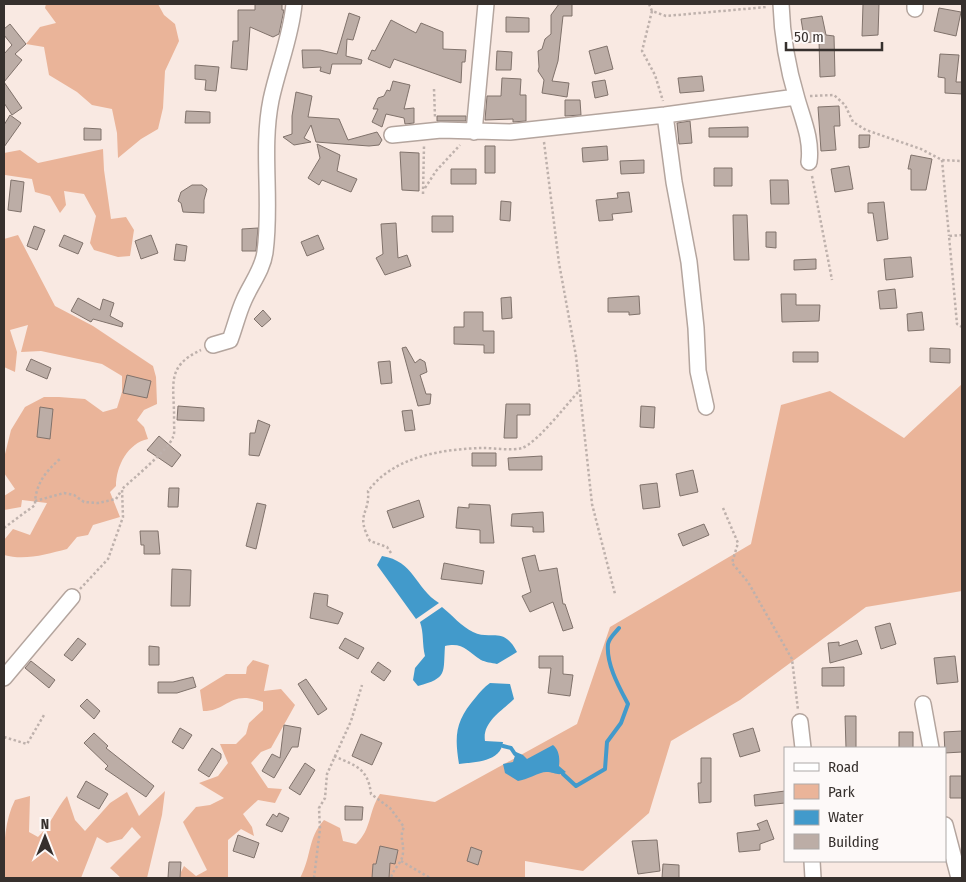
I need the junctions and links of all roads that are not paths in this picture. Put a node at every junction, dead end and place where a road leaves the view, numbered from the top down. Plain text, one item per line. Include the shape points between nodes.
1 (294, 4) edge
2 (486, 4) edge
3 (781, 5) edge
4 (796, 97) junction
5 (665, 115) junction
6 (472, 132) junction
7 (392, 134) dead end
8 (809, 162) road end
9 (213, 345) road end
10 (706, 407) dead end
11 (72, 597) road end
12 (4, 678) edge
13 (923, 704) dead end
14 (800, 722) road end
15 (803, 747) edge
16 (931, 747) edge
17 (946, 829) edge
18 (812, 862) edge
19 (812, 878) edge
20 (959, 878) edge

1 - 9 street via 271,101 264,255 230,340
2 - 6 street
3 - 4 street
4 - 5 street
4 - 8 street via 806,128
5 - 6 street via 510,132
5 - 10 street via 689,262 698,371
6 - 7 street
11 - 12 street
13 - 16 street
14 - 15 street
17 - 20 street
18 - 19 street

